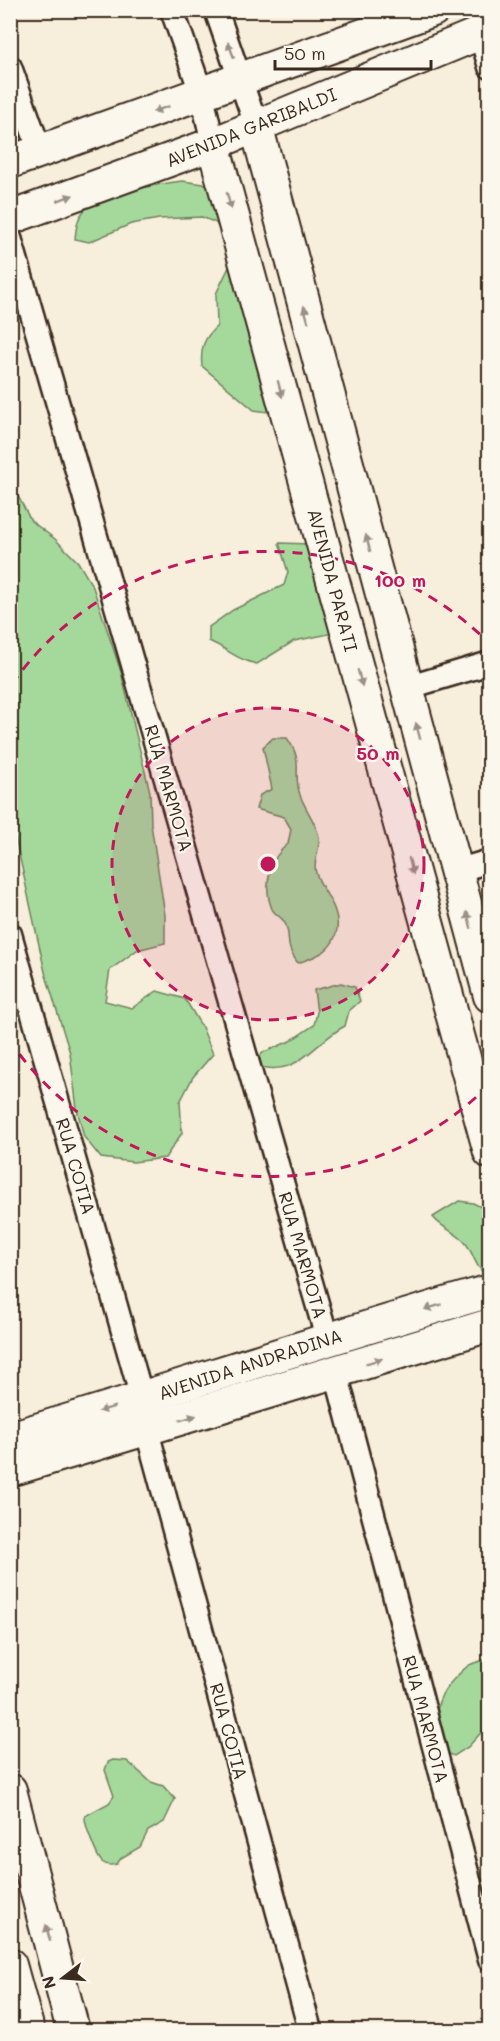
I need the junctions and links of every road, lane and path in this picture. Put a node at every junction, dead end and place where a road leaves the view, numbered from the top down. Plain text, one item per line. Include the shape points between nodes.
1 (172, 10) edge
2 (216, 10) edge
3 (433, 10) edge
4 (485, 31) edge
5 (10, 67) edge
6 (489, 67) edge
7 (242, 81) junction
8 (202, 95) junction
9 (256, 125) junction
10 (213, 144) junction
11 (40, 150) junction
12 (10, 162) edge
13 (10, 218) edge
14 (10, 237) edge
15 (489, 663) edge
16 (406, 688) junction
17 (489, 861) edge
18 (456, 871) junction
19 (10, 934) edge
20 (489, 996) edge
21 (489, 1152) edge
22 (489, 1291) edge
23 (489, 1325) edge
24 (327, 1338) junction
25 (336, 1373) junction
26 (142, 1398) junction
27 (147, 1431) junction
28 (10, 1438) edge
29 (10, 1470) edge
30 (10, 1790) edge
31 (489, 1960) edge
32 (10, 1965) edge
33 (28, 2031) edge
34 (73, 2031) edge
35 (310, 2031) edge

1 - 8 street, AVENIDA PARATI
7 -> 2 street
3 - 7 street
4 - 6 street
4 - 9 street, AVENIDA GARIBALDI
5 - 11 street
7 - 8 street
7 - 9 street
8 - 10 street, AVENIDA PARATI
8 -> 11 street
9 - 10 street, AVENIDA GARIBALDI
16 -> 9 street
13 -> 10 street, AVENIDA GARIBALDI
10 -> 21 street, AVENIDA PARATI
11 - 12 street
14 - 24 street, RUA MARMOTA
15 - 16 street
18 -> 16 street
17 - 18 street
20 -> 18 street
19 - 26 street, RUA COTIA
22 -> 24 street, AVENIDA ANDRADINA
25 -> 23 street, AVENIDA ANDRADINA
24 - 26 street, AVENIDA ANDRADINA
27 -> 25 street, AVENIDA ANDRADINA
25 - 31 street, RUA MARMOTA
26 -> 28 street, AVENIDA ANDRADINA
27 - 29 street, AVENIDA ANDRADINA
27 - 35 street, RUA COTIA
34 -> 30 street
32 - 33 street

